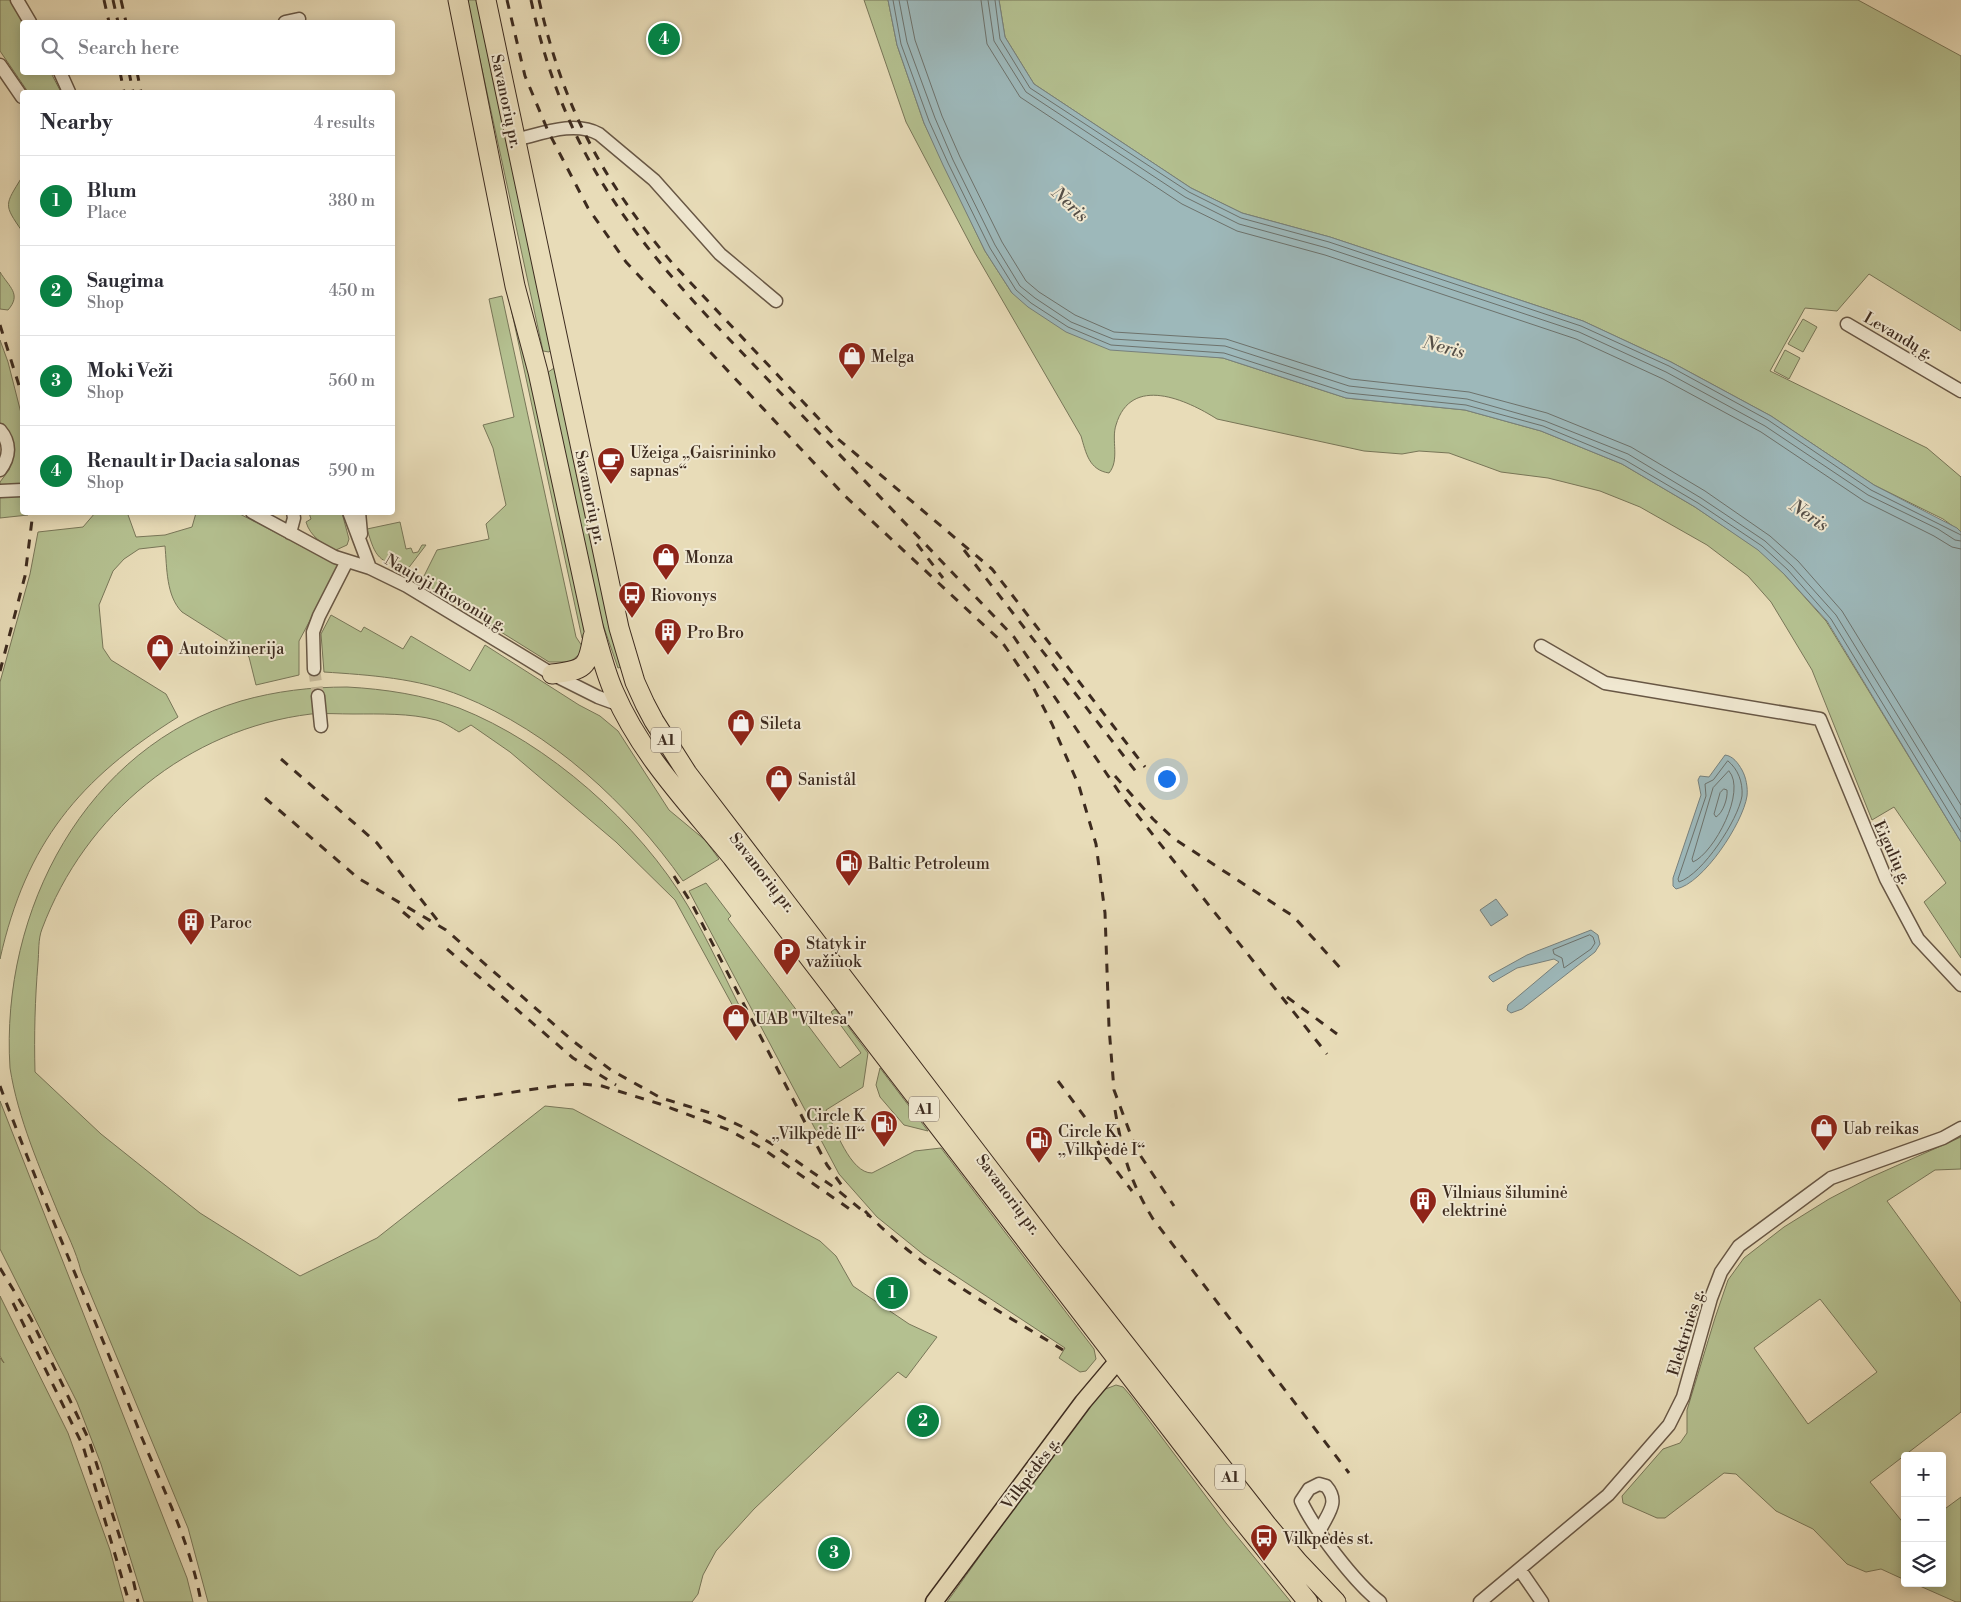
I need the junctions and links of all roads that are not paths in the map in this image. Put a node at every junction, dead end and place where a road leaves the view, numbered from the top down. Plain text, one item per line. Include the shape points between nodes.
1 (17, 0) edge
2 (458, 0) edge
3 (486, 0) edge
4 (299, 19) dead end
5 (29, 20) edge
6 (294, 20) edge
7 (0, 65) edge
8 (61, 75) edge
9 (68, 90) edge
10 (20, 94) edge
11 (515, 140) junction
12 (776, 301) dead end
13 (1847, 324) dead end
14 (563, 363) junction
15 (538, 372) junction
16 (1961, 391) edge
17 (0, 430) edge
18 (0, 470) edge
19 (20, 490) edge
20 (0, 491) edge
21 (258, 515) edge
22 (294, 515) edge
23 (349, 515) edge
24 (359, 515) edge
25 (290, 532) junction
26 (361, 542) junction
27 (347, 562) junction
28 (370, 568) junction
29 (594, 630) junction
30 (1541, 646) dead end
31 (314, 668) tunnel mouth
32 (552, 674) junction
33 (318, 696) tunnel mouth
34 (645, 704) junction
35 (620, 705) junction
36 (321, 726) dead end
37 (1961, 985) edge
38 (1961, 1128) edge
39 (1123, 1353) junction
40 (1320, 1530) dead end
41 (1520, 1570) junction
42 (934, 1602) edge
43 (1308, 1602) edge
44 (1336, 1602) edge
45 (1380, 1602) edge
46 (1480, 1602) edge
47 (1542, 1602) edge

1 - 5 street
2 - 15 highway, Savanorių pr. / A1 via 515,286
3 - 11 highway, Savanorių pr. / A1
4 - 6 street
7 - 10 street
8 - 9 street
11 - 12 street via 548,131 580,128 599,134 654,180 720,254
11 - 14 highway, Savanorių pr. / A1
13 - 16 street, Levandų g.
14 - 15 highway via 548,358 540,364
14 - 34 highway, Savanorių pr. / A1 via 619,628
15 - 29 highway, Savanorių pr. / A1
17 - 18 street via 8,445 6,463
19 - 20 street
21 - 25 street, Naujoji Riovonių g.
22 - 25 street
23 - 26 street
24 - 26 street
25 - 27 street, Naujoji Riovonių g.
26 - 28 street
27 - 28 street, Naujoji Riovonių g.
27 - 31 street via 313,632
28 - 32 street, Naujoji Riovonių g. via 407,586
29 - 32 highway via 590,656 584,667
29 - 35 highway, Savanorių pr. / A1
30 - 37 street, Eigulių g. via 1605,683 1820,718 1886,879 1918,939
32 - 35 street, Naujoji Riovonių g.
33 - 36 street
34 - 35 highway
34 - 39 highway, Savanorių pr. / A1 via 692,780 1040,1235
35 - 39 highway, Savanorių pr. / A1 via 669,782 732,857
38 - 41 street, Elektrinės g. via 1943,1138 1831,1178 1739,1246 1721,1272 1683,1397 1669,1424 1608,1494
39 - 42 main road, Vilkpėdės g.
39 - 43 highway, Savanorių pr. / A1
39 - 44 highway, Savanorių pr. / A1 via 1298,1562
40 - 45 street via 1369,1593
41 - 46 street, Elektrinės g.
41 - 47 street

